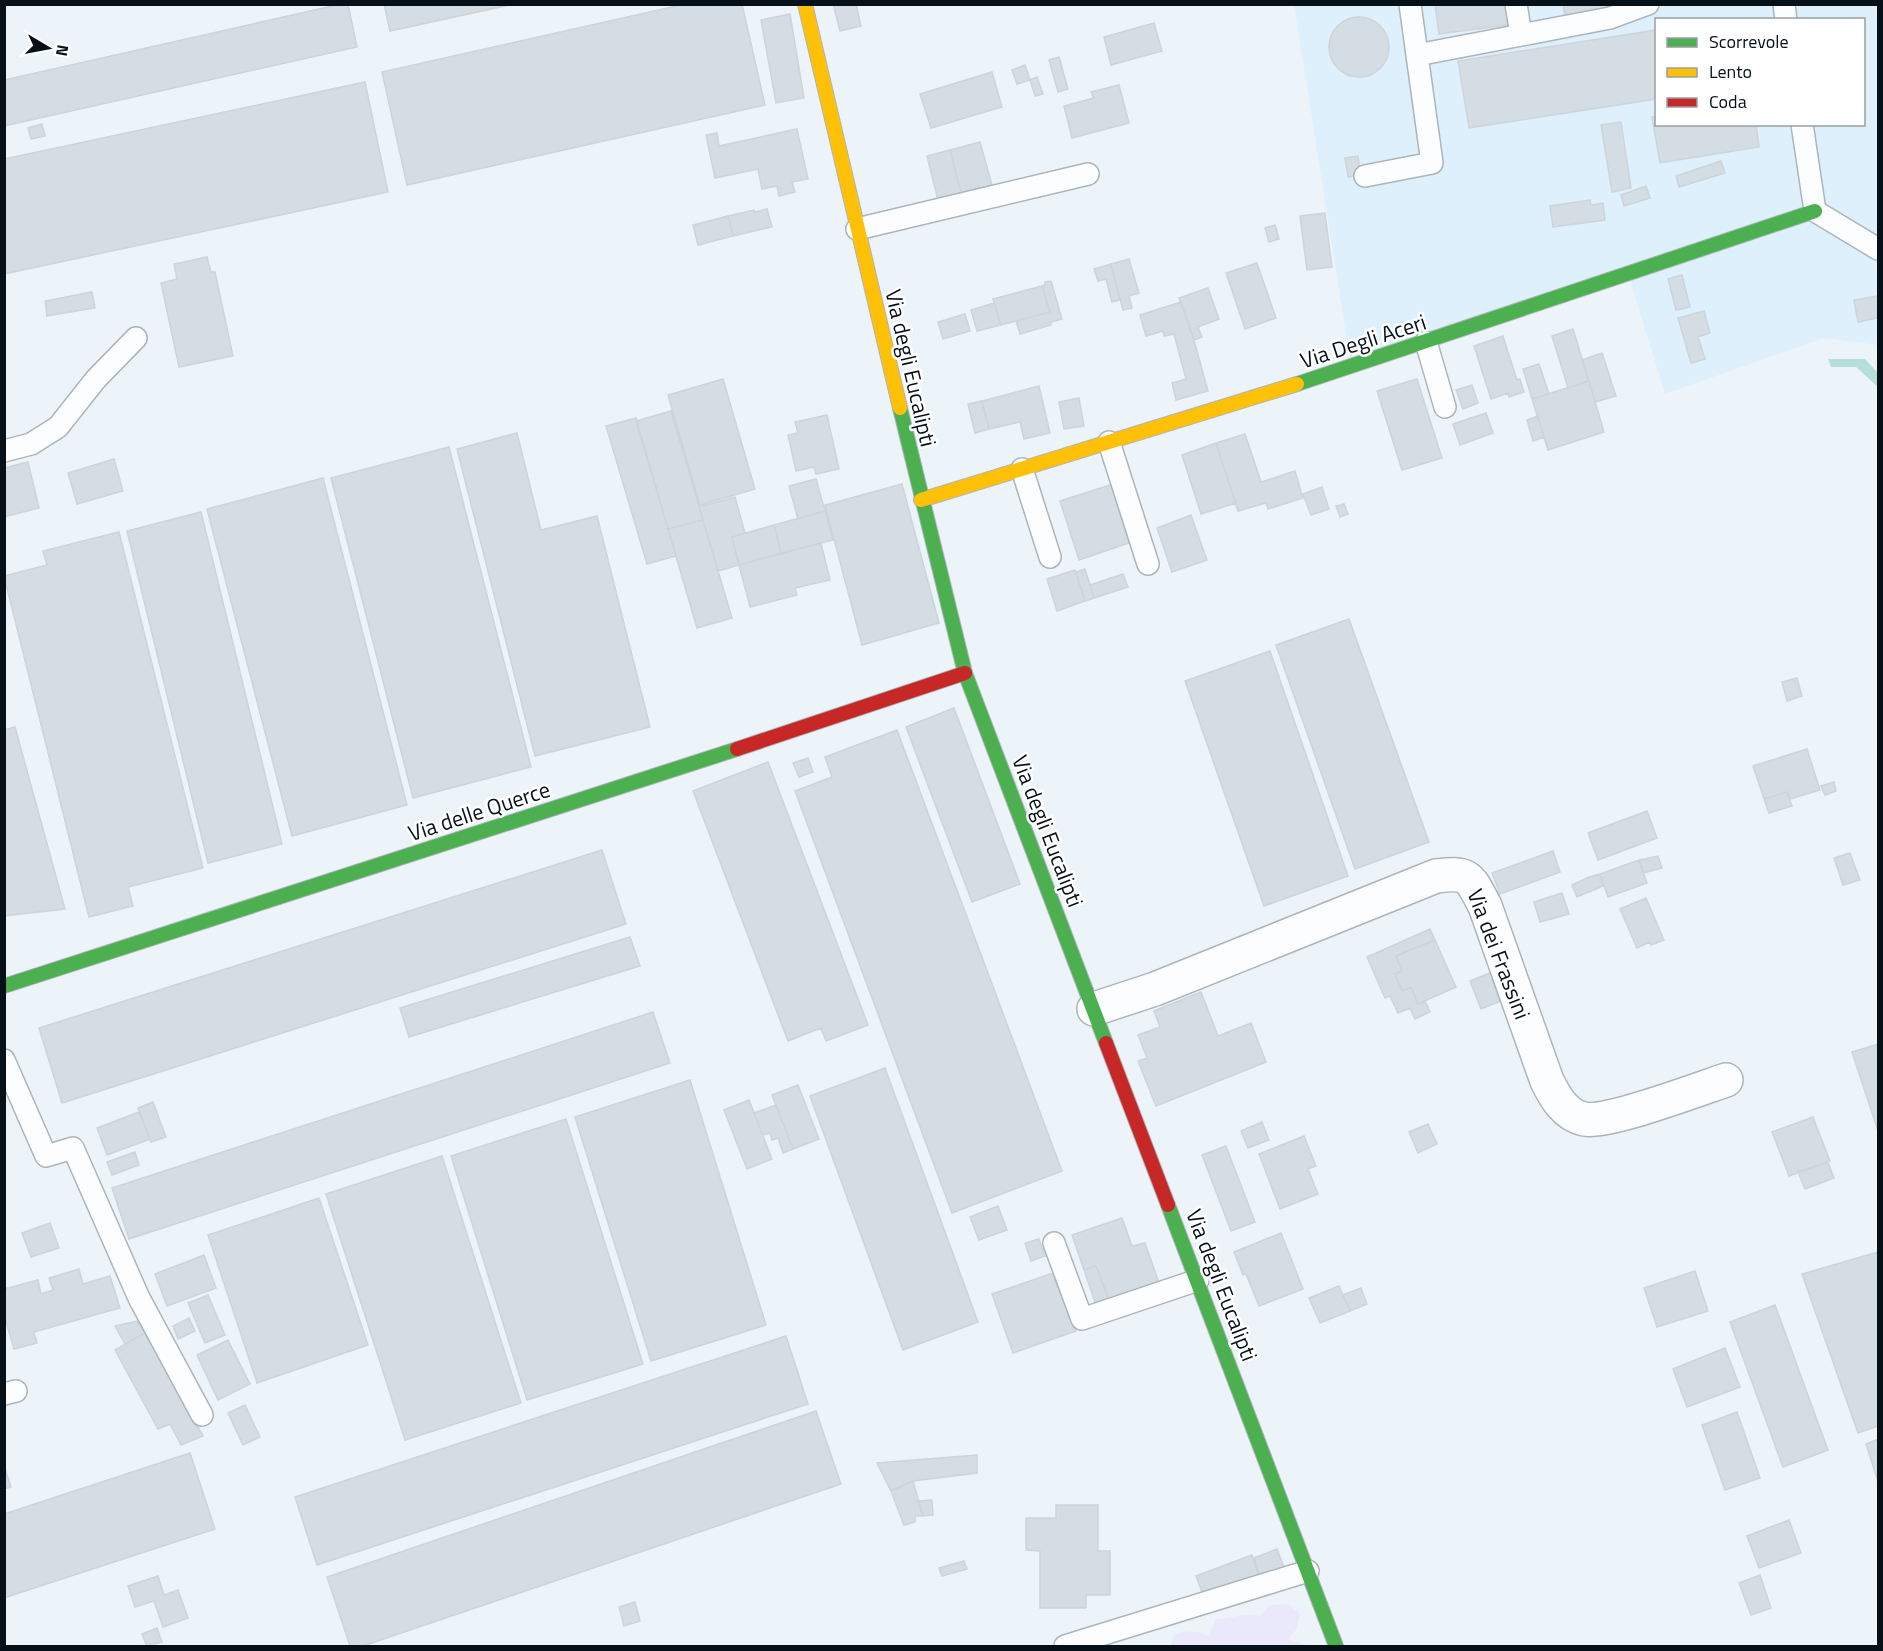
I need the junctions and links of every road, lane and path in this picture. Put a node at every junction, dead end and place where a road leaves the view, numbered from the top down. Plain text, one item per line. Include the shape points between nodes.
1 (805, 4) edge
2 (1410, 4) edge
3 (1516, 4) edge
4 (1648, 4) edge
5 (1521, 35) junction
6 (1418, 55) junction
7 (1802, 126) edge
8 (1088, 174) dead end
9 (1365, 176) dead end
10 (1815, 212) junction
11 (857, 229) junction
12 (1878, 249) edge
13 (136, 338) dead end
14 (1426, 342) junction
15 (1445, 407) dead end
16 (1109, 442) junction
17 (4, 451) edge
18 (1022, 469) junction
19 (921, 500) junction
20 (1050, 557) dead end
21 (1148, 564) dead end
22 (965, 673) junction
23 (4, 986) edge
24 (1094, 1009) junction
25 (4, 1060) edge
26 (1726, 1080) dead end
27 (1054, 1243) dead end
28 (1198, 1280) junction
29 (202, 1415) dead end
30 (1308, 1571) junction
31 (1065, 1647) edge
32 (1336, 1647) edge

1 - 11 street, Via degli Eucalipti
2 - 6 lane
3 - 5 lane
4 - 5 lane via 1610,18
5 - 6 lane
6 - 9 lane via 1432,163
7 - 10 lane
8 - 11 lane
10 - 12 lane
10 - 14 street, Via Degli Aceri
11 - 19 street, Via degli Eucalipti
13 - 17 lane via 96,379 58,427 31,444
14 - 15 lane
14 - 16 street, Via Degli Aceri
16 - 18 street, Via Degli Aceri
16 - 21 lane
18 - 19 street, Via Degli Aceri
18 - 20 lane
19 - 22 street, Via degli Eucalipti
22 - 23 street, Via delle Querce
22 - 24 street, Via degli Eucalipti
24 - 26 street, Via dei Frassini via 1155,989 1436,876 1459,873 1472,881 1485,906 1547,1081 1568,1111 1585,1119 1609,1117
24 - 28 street, Via degli Eucalipti
25 - 29 lane via 46,1156 73,1148 139,1298
27 - 28 lane via 1082,1319
28 - 30 street, Via degli Eucalipti
30 - 31 lane
30 - 32 street, Via degli Eucalipti

